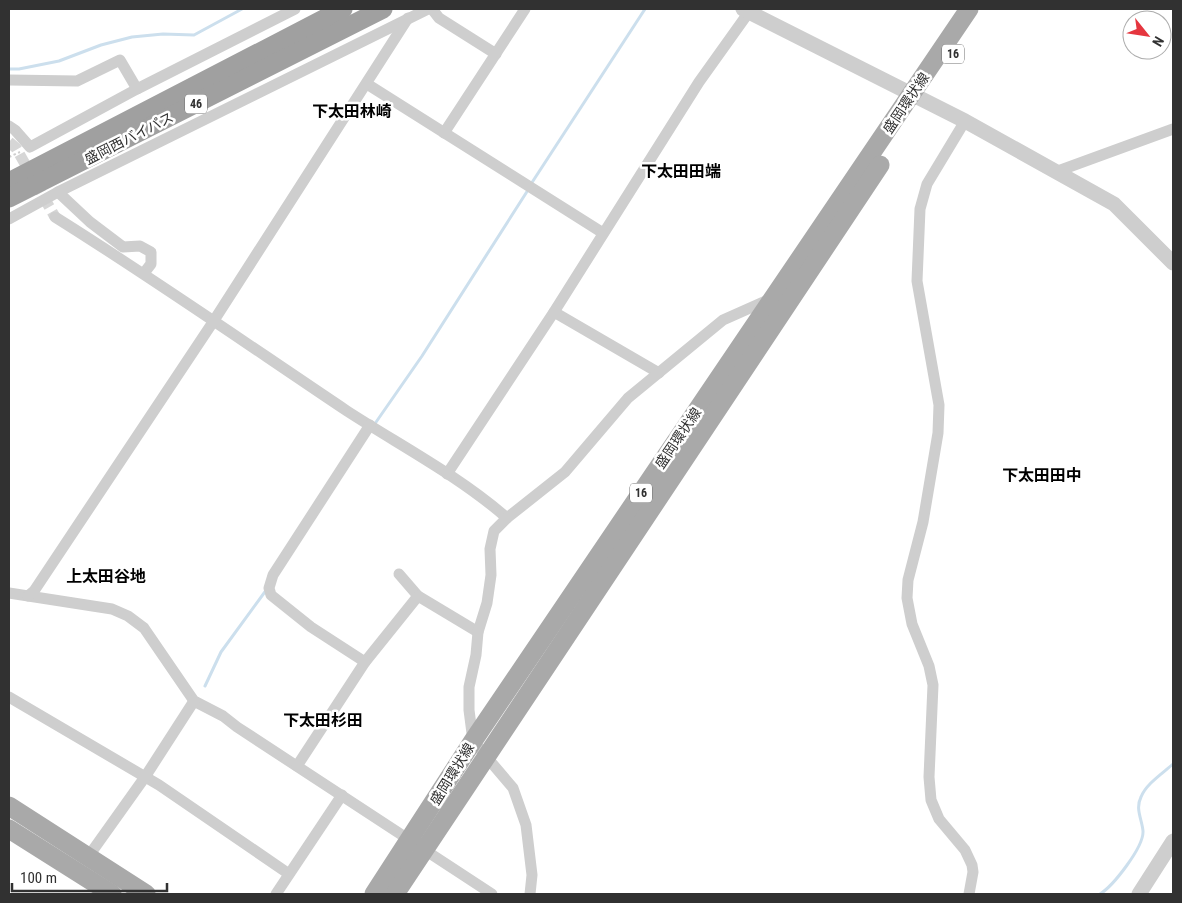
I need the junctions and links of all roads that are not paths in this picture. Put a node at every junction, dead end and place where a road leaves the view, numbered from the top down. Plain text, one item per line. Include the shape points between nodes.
1 (295, 9) edge
2 (343, 9) edge
3 (383, 9) edge
4 (428, 9) edge
5 (432, 9) edge
6 (525, 9) edge
7 (968, 9) edge
8 (983, 9) edge
9 (746, 10) edge
10 (408, 18) junction
11 (496, 54) junction
12 (9, 80) edge
13 (367, 84) junction
14 (137, 89) junction
15 (918, 97) junction
16 (966, 121) junction
17 (9, 126) edge
18 (1173, 129) edge
19 (444, 133) junction
20 (1058, 171) junction
21 (9, 182) edge
22 (58, 192) junction
23 (9, 198) edge
24 (54, 217) tunnel mouth
25 (9, 219) edge
26 (603, 233) junction
27 (1173, 263) edge
28 (144, 273) junction
29 (775, 297) junction
30 (554, 312) junction
31 (213, 322) junction
32 (659, 373) junction
33 (370, 425) junction
34 (447, 474) junction
35 (507, 518) junction
36 (399, 574) dead end
37 (9, 594) edge
38 (28, 596) junction
39 (418, 596) junction
40 (478, 632) junction
41 (365, 662) junction
42 (9, 697) edge
43 (194, 701) junction
44 (473, 740) junction
45 (487, 756) junction
46 (296, 766) junction
47 (145, 777) junction
48 (342, 795) junction
49 (9, 806) edge
50 (9, 828) edge
51 (1173, 841) edge
52 (416, 845) junction
53 (88, 857) junction
54 (289, 874) junction
55 (112, 894) edge
56 (146, 894) edge
57 (276, 894) edge
58 (374, 894) edge
59 (395, 894) edge
60 (492, 894) edge
61 (530, 894) edge
62 (969, 894) edge
63 (1139, 894) edge

1 - 14 street
2 - 21 highway, 盛岡西バイパス / 46
3 - 23 highway, 盛岡西バイパス / 46
4 - 10 street
5 - 11 street via 439,18
6 - 11 street
7 - 15 main road, 盛岡環状線 / 16
8 - 15 main road, 盛岡環状線 / 16
9 - 15 street
9 - 26 street
10 - 13 street
10 - 22 street
11 - 19 street
12 - 14 street via 77,81 120,60
13 - 19 street
13 - 31 street
14 - 17 street via 30,147
15 - 16 street
15 - 29 main road, 盛岡環状線 / 16
15 - 45 main road, 盛岡環状線 / 16
16 - 20 street
16 - 62 street via 927,184 920,209 917,281 939,405 938,433 907,598 912,624 933,685 931,800 939,819 965,850 972,865
18 - 20 street
19 - 26 street
20 - 27 street via 1114,204
22 - 25 street
22 - 28 street via 123,247 140,246 151,252 151,264
24 - 28 street
26 - 30 street
28 - 31 street
29 - 32 street via 722,320
29 - 44 main road, 盛岡環状線 / 16
30 - 32 street
30 - 34 street
31 - 33 street
31 - 38 street
32 - 35 street via 628,398 565,472
33 - 34 street
33 - 41 street via 273,575 269,588 271,595 288,606 297,617
34 - 35 street via 484,498
35 - 40 street via 494,531 487,603
36 - 39 street
37 - 38 street
38 - 43 street via 112,609 128,616 144,628
39 - 40 street
39 - 41 street
40 - 44 street via 469,687
41 - 46 street
42 - 47 street
43 - 46 street via 223,716
43 - 47 street
44 - 45 street
44 - 52 main road, 盛岡環状線 / 16
45 - 52 main road, 盛岡環状線 / 16
45 - 61 street via 512,788 526,825 532,875
46 - 48 street
47 - 53 street
47 - 54 street
48 - 52 street
48 - 54 street
49 - 53 main road
50 - 55 main road
51 - 63 street
52 - 58 main road, 盛岡環状線 / 16
52 - 59 main road, 盛岡環状線 / 16
52 - 60 street
53 - 56 main road
54 - 57 street

